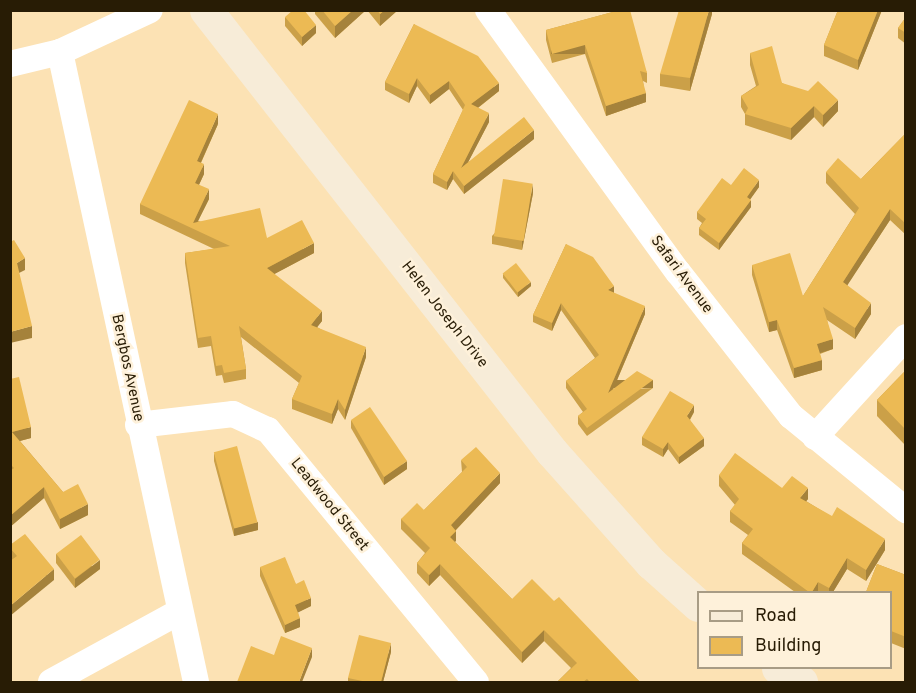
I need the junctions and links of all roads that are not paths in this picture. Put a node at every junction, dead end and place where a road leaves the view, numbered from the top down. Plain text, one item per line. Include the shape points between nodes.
1 (150, 10) edge
2 (206, 10) edge
3 (488, 10) edge
4 (60, 52) junction
5 (10, 64) edge
6 (906, 337) edge
7 (138, 425) junction
8 (815, 437) junction
9 (906, 510) edge
10 (697, 603) edge
11 (179, 612) junction
12 (780, 669) edge
13 (51, 682) edge
14 (196, 682) edge
15 (476, 682) edge
16 (801, 682) edge

1 - 4 street
2 - 10 street, Helen Joseph Drive via 552,452 651,563
3 - 8 street, Safari Avenue via 678,272 791,416
4 - 5 street
4 - 7 street, Bergbos Avenue
6 - 8 street
7 - 11 street, Bergbos Avenue
7 - 15 street, Leadwood Street via 232,414 268,430
8 - 9 street, Safari Avenue
11 - 13 street
11 - 14 street, Bergbos Avenue
12 - 16 street

